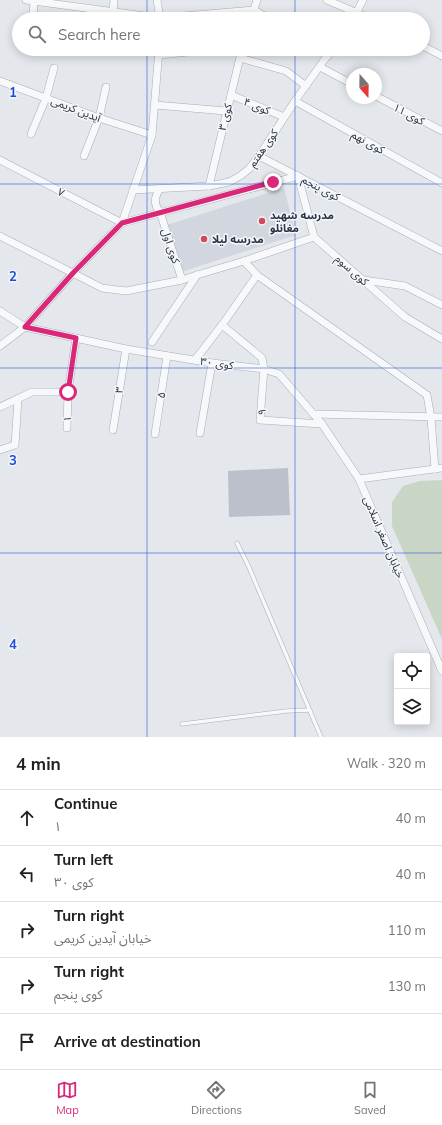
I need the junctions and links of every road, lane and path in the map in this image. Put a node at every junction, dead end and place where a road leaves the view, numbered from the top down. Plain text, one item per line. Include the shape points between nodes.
1 (26, 0) edge
2 (34, 0) edge
3 (114, 0) edge
4 (157, 0) edge
5 (257, 0) edge
6 (327, 0) edge
7 (363, 0) edge
8 (75, 3) edge
9 (254, 10) junction
10 (113, 11) junction
11 (33, 12) edge
12 (120, 12) edge
13 (159, 12) edge
14 (230, 12) edge
15 (258, 12) edge
16 (358, 12) joint
17 (430, 50) edge
18 (159, 56) edge
19 (328, 56) edge
20 (442, 56) edge
21 (240, 58) joint
22 (320, 66) junction
23 (54, 68) dead end
24 (0, 81) edge
25 (346, 81) edge
26 (306, 86) junction
27 (106, 87) dead end
28 (231, 96) junction
29 (46, 98) junction
30 (382, 99) edge
31 (295, 101) junction
32 (155, 104) junction
33 (226, 111) junction
34 (284, 117) junction
35 (99, 118) junction
36 (442, 131) edge
37 (31, 134) dead end
38 (152, 135) junction
39 (84, 156) dead end
40 (260, 156) junction
41 (0, 160) edge
42 (274, 163) junction
43 (298, 176) junction
44 (273, 182) junction
45 (442, 183) edge
46 (209, 186) junction
47 (160, 189) junction
48 (133, 190) junction
49 (160, 212) junction
50 (122, 223) junction
51 (0, 236) edge
52 (314, 237) junction
53 (442, 251) edge
54 (244, 261) junction
55 (73, 273) junction
56 (197, 275) junction
57 (257, 275) junction
58 (182, 280) junction
59 (364, 280) junction
60 (442, 305) edge
61 (0, 311) edge
62 (222, 326) junction
63 (25, 327) junction
64 (76, 338) junction
65 (442, 339) edge
66 (152, 342) dead end
67 (0, 346) edge
68 (126, 349) junction
69 (167, 356) junction
70 (195, 360) junction
71 (212, 363) junction
72 (264, 369) junction
73 (68, 392) junction
74 (18, 399) junction
75 (0, 407) edge
76 (313, 414) junction
77 (431, 418) junction
78 (442, 418) edge
79 (322, 424) junction
80 (67, 428) dead end
81 (113, 430) dead end
82 (200, 433) dead end
83 (155, 434) dead end
84 (0, 450) edge
85 (439, 468) edge
86 (359, 479) junction
87 (237, 543) dead end
88 (442, 671) edge
89 (310, 710) junction
90 (182, 724) dead end
91 (321, 737) edge

1 - 2 street
2 - 8 street
2 - 11 street
3 - 10 street
4 - 13 street
5 - 9 street
6 - 16 street
7 - 16 street
8 - 10 street
9 - 14 street
9 - 15 street
10 - 12 street
17 - 20 street
18 - 32 street
19 - 22 street, کوی هفتم
21 - 26 street via 286,71
21 - 28 street, کوی ۳
22 - 25 street
22 - 26 street, کوی هفتم
23 - 29 street
24 - 29 street, آیدین کریمی
26 - 31 street, کوی هفتم
27 - 35 street
28 - 33 street, کوی ۳
28 - 34 street, کوی ۴
29 - 35 street, آیدین کریمی
29 - 37 street
30 - 36 street, کوی ۱۱
31 - 34 street, کوی هفتم
31 - 45 street, کوی نهم
32 - 33 street
32 - 38 street
33 - 46 street, کوی ۳
34 - 40 street, کوی هفتم
35 - 38 street, آیدین کریمی
35 - 39 street
38 - 48 street
40 - 42 street
40 - 46 street, کوی هفتم via 240,176 229,182
41 - 50 street, ۷
42 - 43 street
42 - 44 street via 278,174
43 - 44 street, کوی پنجم
43 - 52 street
43 - 53 street, کوی پنجم
44 - 49 street, کوی پنجم
46 - 47 street, کوی هفتم
47 - 48 street, کوی هفتم
47 - 49 street, کوی اول via 155,201
48 - 50 street
49 - 50 street, کوی پنجم
49 - 58 street, کوی اول
50 - 55 street
51 - 55 street
52 - 54 street
52 - 59 street, کوی سوم
54 - 56 street
54 - 57 street
55 - 58 street via 102,288 126,291
55 - 63 street
56 - 58 street
56 - 66 street
57 - 62 street
57 - 77 street via 427,395
59 - 60 street via 406,286
59 - 65 street, کوی سوم via 405,317
61 - 63 street
62 - 70 street
62 - 72 street via 262,358
63 - 64 street, کوی ۳۰
63 - 67 street
64 - 68 street, کوی ۳۰
64 - 73 street, ۱
68 - 69 street, کوی ۳۰
68 - 81 street, ۳
69 - 70 street, کوی ۳۰
69 - 83 street, ۵
70 - 71 street, کوی ۳۰
71 - 72 street, کوی ۳۰
71 - 82 street
72 - 76 street, کوی ۳۰ via 279,374
72 - 79 street, ۹ via 260,420
73 - 74 street via 32,392
73 - 80 street, ۱
74 - 75 street
74 - 84 street via 15,445
76 - 77 street
76 - 79 street, کوی ۳۰
77 - 78 street
77 - 85 street
79 - 86 street, کوی ۳۰
85 - 86 street
86 - 88 street, خیابان اصغر اسلامی
87 - 89 lane
89 - 90 lane
89 - 91 lane

